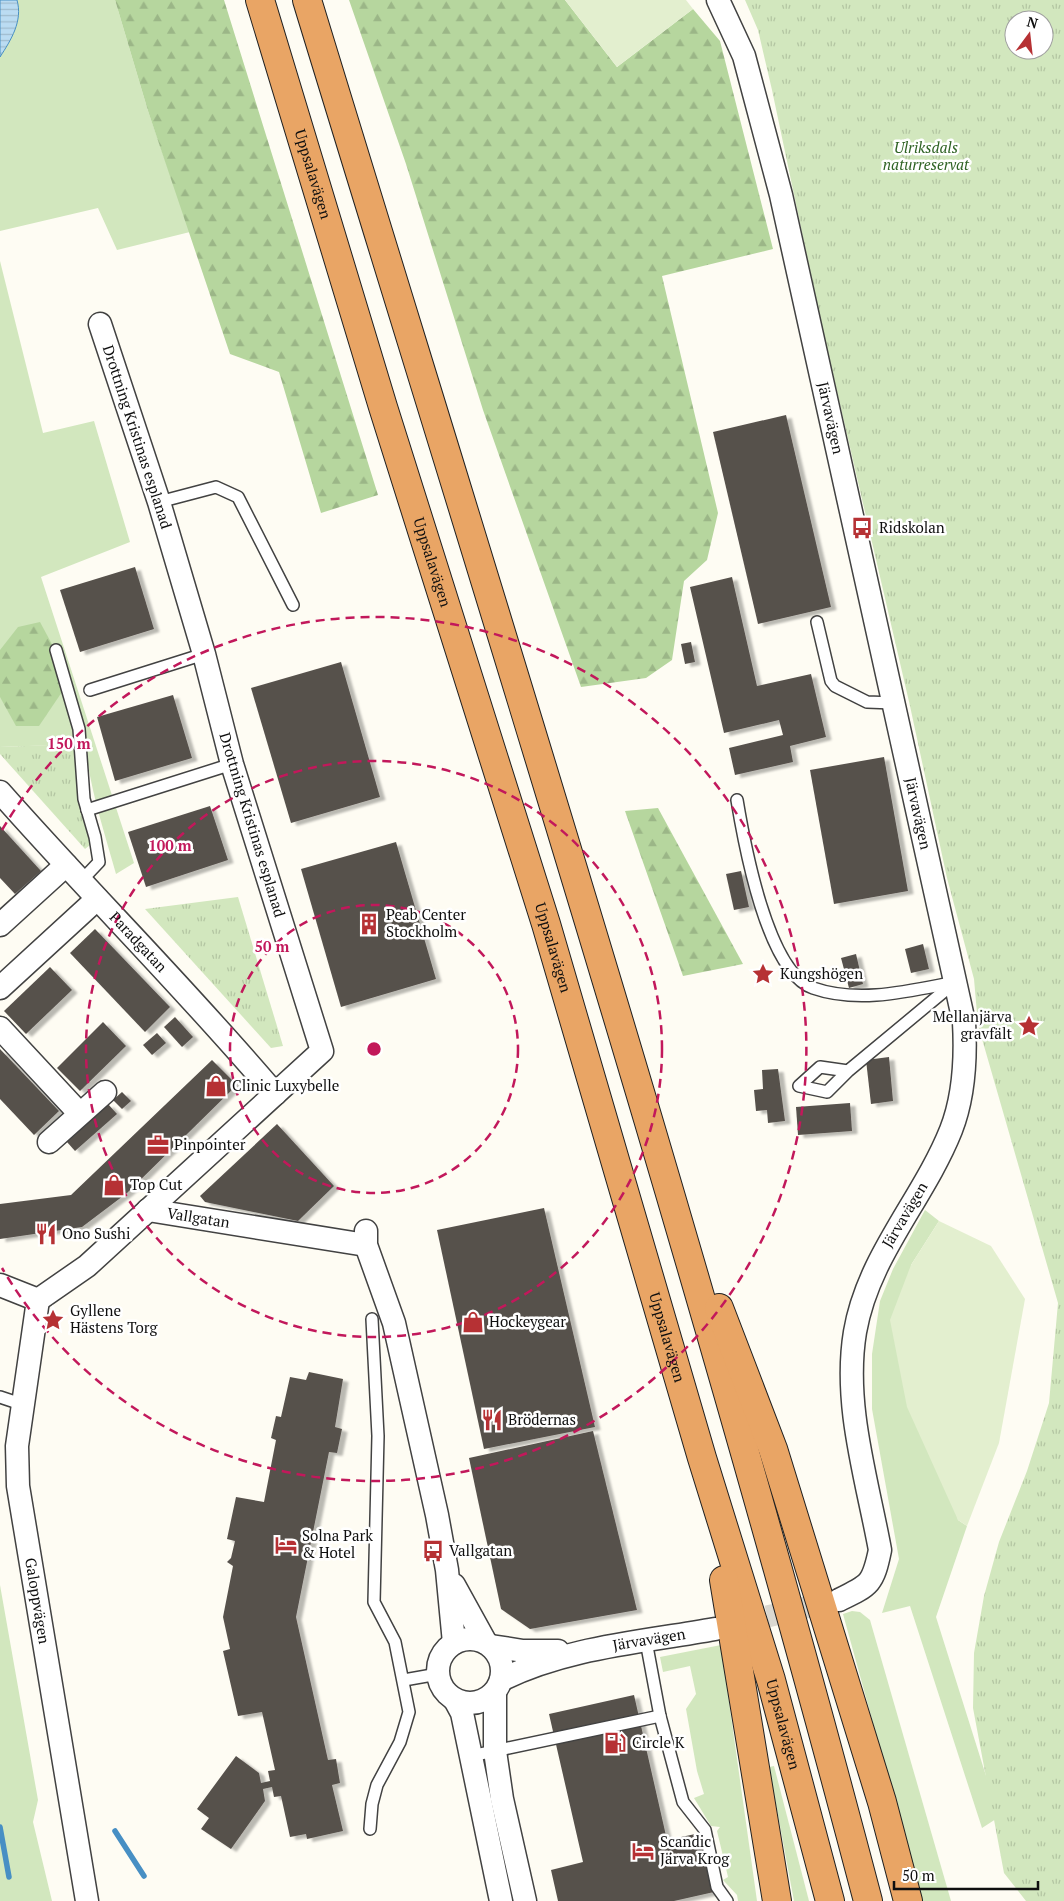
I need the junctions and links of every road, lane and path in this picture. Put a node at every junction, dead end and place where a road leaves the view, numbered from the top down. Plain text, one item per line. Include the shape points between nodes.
1 (260, 0) edge
2 (307, 0) edge
3 (718, 0) edge
4 (100, 324) dead end
5 (159, 502) junction
6 (293, 605) dead end
7 (817, 622) dead end
8 (56, 650) dead end
9 (204, 654) junction
10 (90, 690) dead end
11 (894, 703) junction
12 (232, 764) junction
13 (0, 792) edge
14 (737, 800) dead end
15 (87, 810) junction
16 (66, 865) junction
17 (81, 881) junction
18 (97, 899) junction
19 (0, 925) edge
20 (956, 982) junction
21 (0, 988) edge
22 (0, 1028) edge
23 (848, 1071) dead end
24 (105, 1092) dead end
25 (275, 1094) junction
26 (80, 1114) junction
27 (652, 1129) junction
28 (49, 1142) dead end
29 (148, 1210) junction
30 (0, 1285) edge
31 (38, 1300) junction
32 (372, 1319) dead end
33 (0, 1397) edge
34 (24, 1405) junction
35 (702, 1458) junction
36 (448, 1570) junction
37 (839, 1600) tunnel mouth
38 (715, 1629) tunnel mouth
39 (646, 1641) junction
40 (454, 1643) junction
41 (488, 1644) junction
42 (582, 1651) junction
43 (438, 1674) junction
44 (404, 1680) junction
45 (498, 1686) junction
46 (455, 1700) junction
47 (660, 1716) junction
48 (494, 1751) junction
49 (471, 1756) junction
50 (370, 1829) dead end
51 (776, 1900) edge
52 (87, 1901) edge
53 (501, 1901) edge
54 (526, 1901) edge
55 (726, 1901) edge
56 (830, 1901) edge
57 (868, 1901) edge
58 (908, 1901) edge

1 - 35 highway, Uppsalavägen via 386,416 546,924
2 - 27 highway
3 - 11 street, Järvavägen via 744,56 781,195
4 - 5 street, Drottning Kristinas esplanad
5 - 6 lane via 216,487 238,497
5 - 9 street, Drottning Kristinas esplanad
7 - 11 lane via 835,686 867,702
8 - 15 lane via 79,729
9 - 10 lane
9 - 12 street, Drottning Kristinas esplanad
11 - 20 street, Järvavägen
12 - 15 lane
12 - 25 street, Drottning Kristinas esplanad via 322,1051
13 - 16 street, Paradgatan
14 - 20 lane via 747,860 766,920 797,978 812,988 849,995 889,994
15 - 17 lane via 99,862
16 - 17 street, Paradgatan
16 - 19 street
17 - 18 street, Paradgatan
18 - 21 street
18 - 25 street, Paradgatan
20 - 23 lane
20 - 37 street, Järvavägen via 966,1053 951,1129 935,1164 878,1259 855,1331 851,1373 855,1414 880,1550 876,1570 866,1586
22 - 26 street
24 - 26 street
25 - 29 street, Drottning Kristinas esplanad
26 - 28 street
27 - 57 highway
27 - 58 highway via 772,1449 882,1802
29 - 31 street, Drottning Kristinas esplanad via 88,1266
29 - 36 street, Vallgatan via 366,1238 394,1322
30 - 31 street
31 - 34 street, Galoppvägen
32 - 44 lane via 378,1436 374,1602 396,1642
33 - 34 lane
34 - 52 street, Galoppvägen via 17,1446 18,1486
35 - 51 highway
35 - 56 highway, Uppsalavägen via 771,1680
36 - 40 street, Vallgatan
36 - 41 street, Vallgatan via 466,1609
38 - 39 street, Järvavägen
39 - 42 street, Järvavägen
39 - 47 lane
40 - 41 street via 475,1639
40 - 43 street via 444,1652
41 - 42 street, Järvavägen via 523,1651
41 - 45 street via 498,1655 502,1667
42 - 45 street, Järvavägen via 524,1668
43 - 44 lane
43 - 46 street via 441,1685
44 - 50 lane via 409,1712 400,1742 377,1785
45 - 46 street via 488,1699 477,1703
45 - 48 street
46 - 49 street via 462,1713
47 - 48 lane
47 - 55 lane via 683,1802 705,1830 717,1888
48 - 49 lane
48 - 54 street
49 - 53 street

